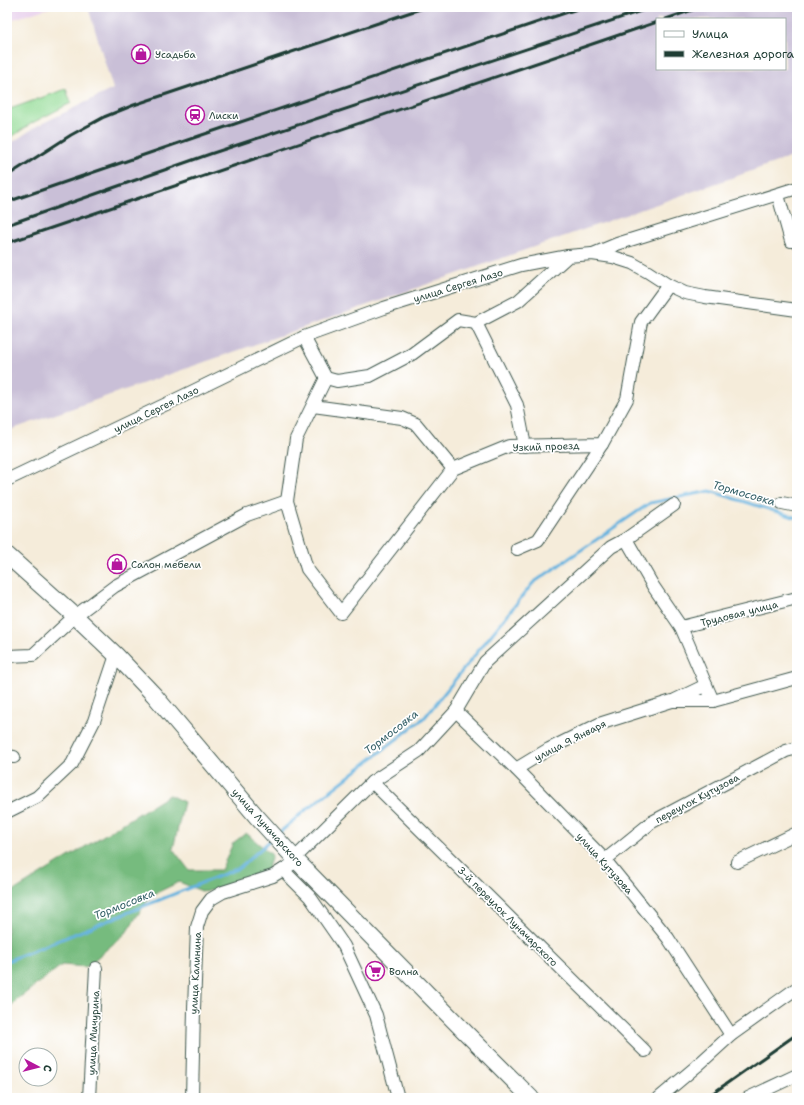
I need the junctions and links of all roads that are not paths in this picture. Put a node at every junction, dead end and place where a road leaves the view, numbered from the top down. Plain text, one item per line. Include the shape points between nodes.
1 (797, 188) edge
2 (778, 195) junction
3 (797, 240) edge
4 (592, 254) junction
5 (568, 256) junction
6 (668, 286) junction
7 (797, 310) edge
8 (476, 323) junction
9 (304, 337) junction
10 (326, 378) junction
11 (313, 406) junction
12 (602, 444) junction
13 (525, 446) junction
14 (453, 470) junction
15 (7, 480) edge
16 (287, 501) junction
17 (782, 503) dead end
18 (674, 505) dead end
19 (797, 506) edge
20 (626, 538) junction
21 (517, 550) dead end
22 (7, 555) edge
23 (797, 598) edge
24 (75, 616) junction
25 (681, 627) junction
26 (116, 655) junction
27 (7, 656) edge
28 (797, 678) edge
29 (706, 685) junction
30 (672, 701) junction
31 (713, 701) junction
32 (456, 711) junction
33 (797, 748) edge
34 (516, 769) junction
35 (372, 782) junction
36 (7, 812) edge
37 (797, 833) edge
38 (296, 860) junction
39 (604, 860) junction
40 (737, 862) dead end
41 (283, 870) junction
42 (96, 968) dead end
43 (797, 988) edge
44 (732, 1035) junction
45 (645, 1051) dead end
46 (797, 1075) edge
47 (89, 1098) edge
48 (192, 1098) edge
49 (398, 1098) edge
50 (531, 1098) edge
51 (659, 1098) edge
52 (748, 1098) edge

1 - 2 street
2 - 3 street via 792,241
2 - 4 street
4 - 5 street, улица Сергея Лазо
4 - 6 street via 632,263
5 - 8 street via 518,301
5 - 9 street, улица Сергея Лазо via 521,265 455,285
6 - 7 street via 704,297
6 - 12 street via 641,322 627,399
8 - 10 street via 458,320 412,354 370,376 338,381
8 - 13 street via 517,405
9 - 10 street
9 - 15 street, улица Сергея Лазо
10 - 11 street
11 - 14 street via 402,418 416,424
11 - 16 street via 296,438
12 - 13 street, Узкий проезд
12 - 21 street via 538,540
13 - 14 street, Узкий проезд via 509,446
14 - 16 street, Узкий проезд via 341,613 307,569
16 - 24 street via 247,515 115,586
17 - 19 street
18 - 20 street, улица Калинина
20 - 25 street via 653,586
20 - 32 street, улица Калинина via 611,546 485,662
22 - 24 main road, улица Луначарского
23 - 25 street, Трудовая улица
24 - 26 main road, улица Луначарского
24 - 27 street via 33,655
25 - 29 street
26 - 36 street via 94,721 72,764 37,797
26 - 38 main road, улица Луначарского via 154,695
28 - 31 street, улица 9 Января
29 - 30 street, улица 9 Января
29 - 31 street
30 - 31 street, улица 9 Января
30 - 34 street, улица 9 Января via 599,724
32 - 34 street, улица Кутузова
32 - 35 street, улица Калинина via 419,751
33 - 39 street, переулок Кутузова via 786,751 652,822
34 - 39 street, улица Кутузова
35 - 38 street, улица Калинина
35 - 45 street, 3-й переулок Луначарского
37 - 40 street
38 - 41 street, улица Калинина
38 - 50 main road, улица Луначарского
39 - 44 street, улица Кутузова via 668,938
41 - 48 street, улица Калинина via 223,892 211,899 202,911 197,927
41 - 49 street via 310,897 344,946 376,1016
42 - 47 street, улица Мичурина
43 - 44 street
44 - 51 street
46 - 52 street

